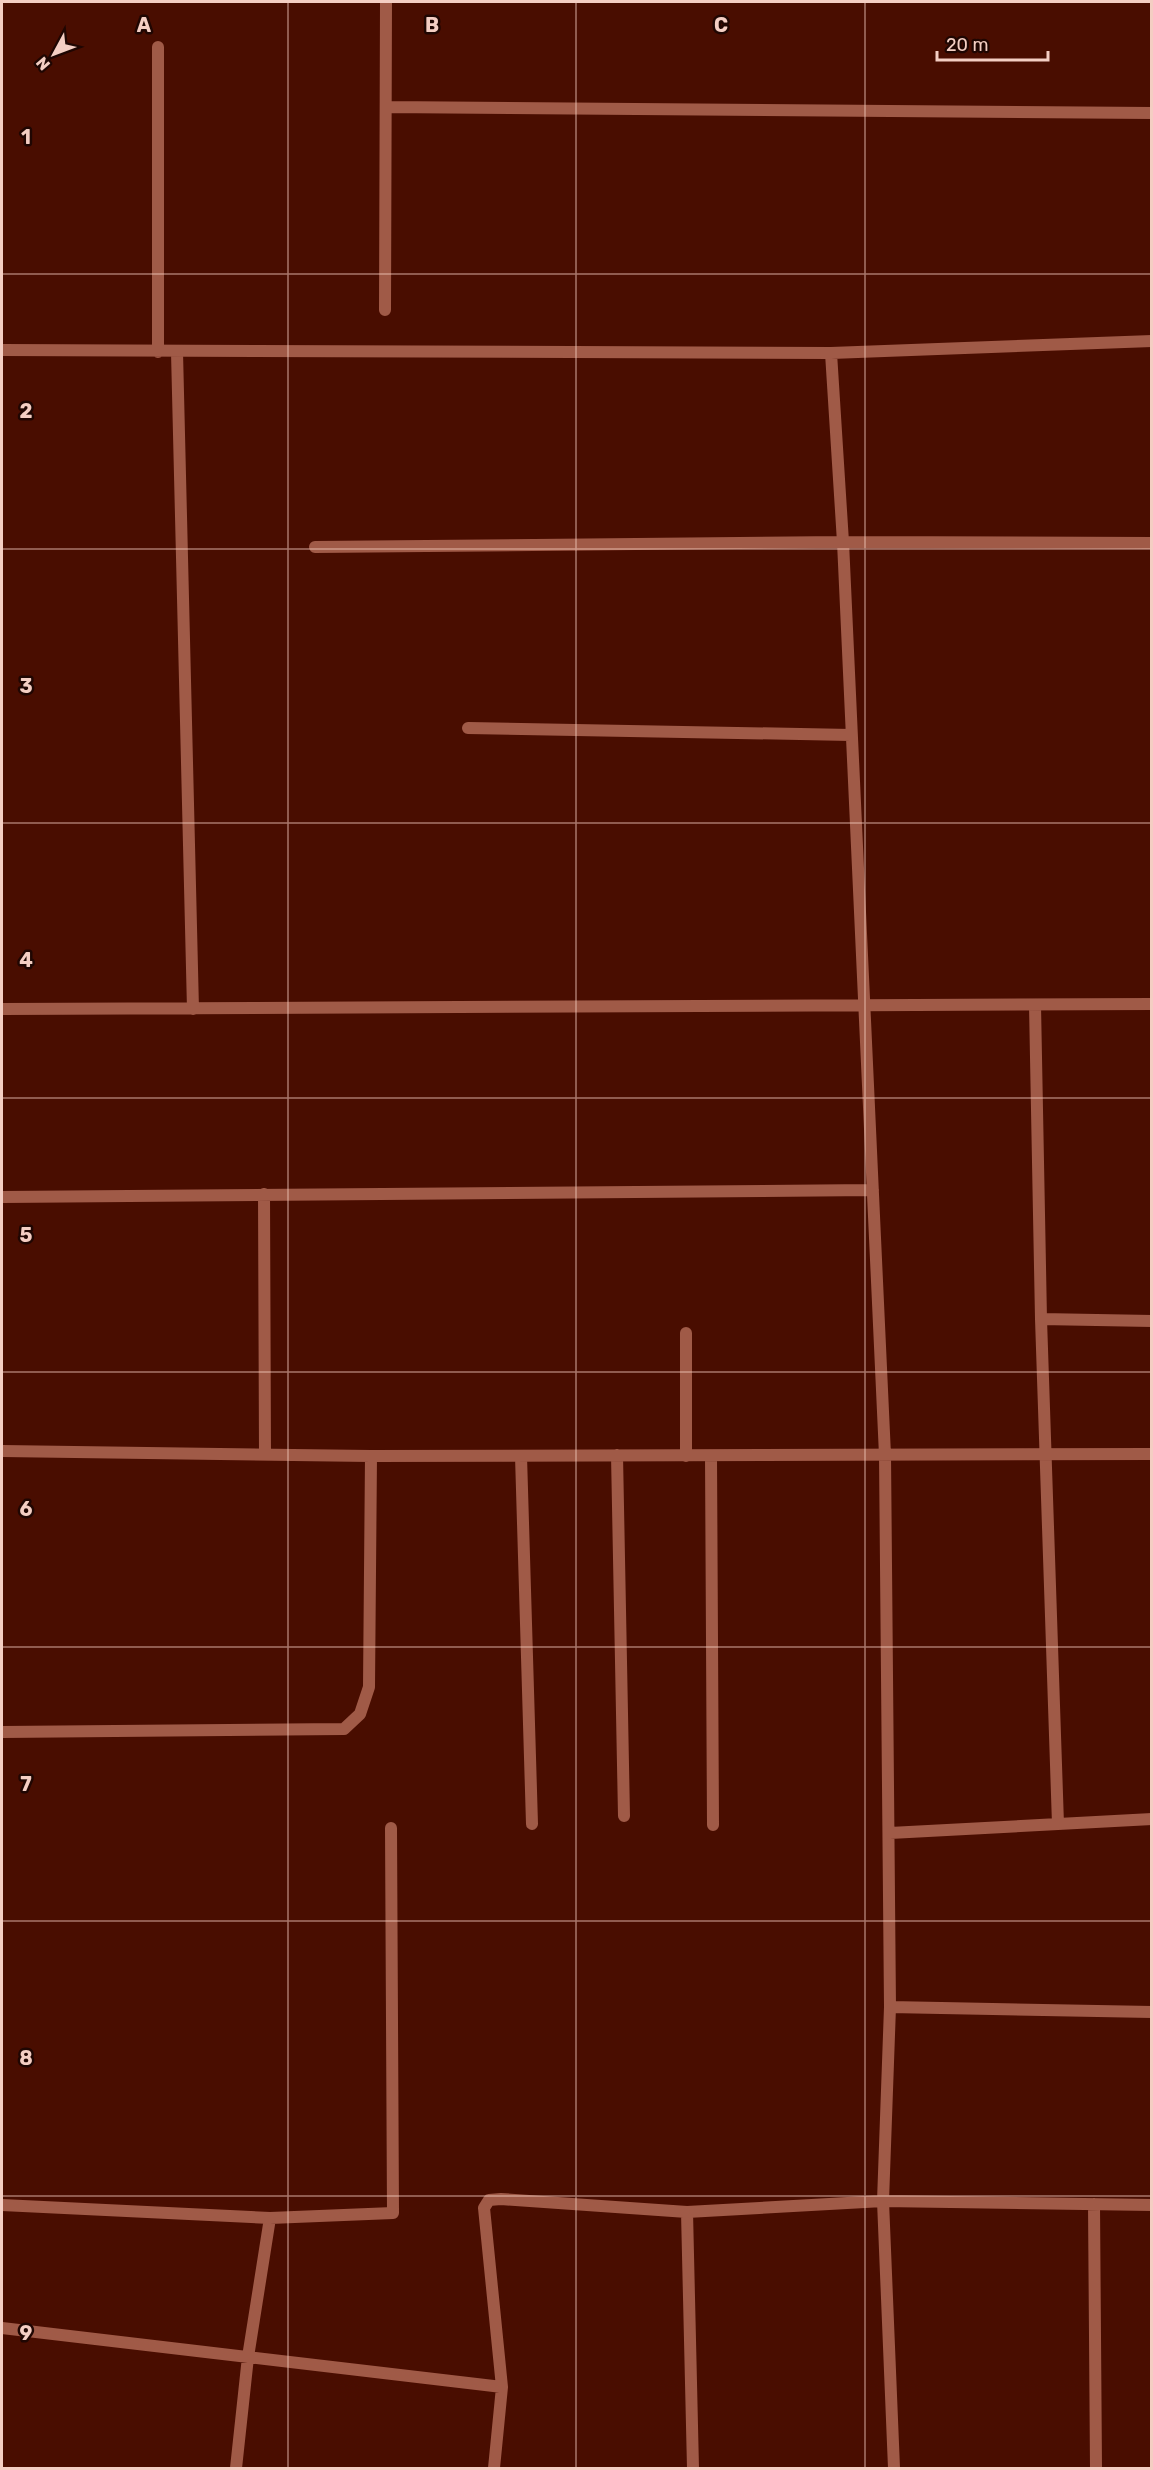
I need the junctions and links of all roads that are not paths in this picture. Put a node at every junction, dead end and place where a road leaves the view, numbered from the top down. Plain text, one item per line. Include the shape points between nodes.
1 (386, 2) edge
2 (158, 47) dead end
3 (386, 107) junction
4 (1152, 112) edge
5 (385, 310) dead end
6 (1152, 341) edge
7 (2, 350) edge
8 (158, 352) junction
9 (177, 352) junction
10 (831, 353) junction
11 (843, 542) junction
12 (1152, 543) edge
13 (315, 547) dead end
14 (468, 728) dead end
15 (851, 735) junction
16 (1152, 1004) edge
17 (1035, 1005) junction
18 (865, 1006) junction
19 (2, 1009) edge
20 (193, 1009) junction
21 (873, 1190) junction
22 (264, 1194) junction
23 (2, 1197) edge
24 (1041, 1319) junction
25 (1152, 1320) edge
26 (687, 1333) dead end
27 (2, 1451) edge
28 (265, 1454) junction
29 (1152, 1454) edge
30 (617, 1455) junction
31 (885, 1455) junction
32 (1046, 1455) junction
33 (371, 1456) junction
34 (521, 1456) junction
35 (686, 1456) junction
36 (711, 1456) junction
37 (2, 1732) edge
38 (624, 1816) dead end
39 (1152, 1819) edge
40 (532, 1824) dead end
41 (1058, 1824) junction
42 (713, 1825) dead end
43 (391, 1828) dead end
44 (890, 1833) junction
45 (890, 2007) junction
46 (1152, 2012) edge
47 (883, 2201) junction
48 (1094, 2204) junction
49 (2, 2205) edge
50 (1152, 2205) edge
51 (687, 2212) junction
52 (270, 2218) junction
53 (2, 2328) edge
54 (248, 2357) junction
55 (502, 2387) junction
56 (236, 2469) edge
57 (494, 2469) edge
58 (693, 2469) edge
59 (894, 2469) edge
60 (1096, 2469) edge

1 - 3 street
2 - 8 street
3 - 4 street
3 - 5 street
6 - 10 street
7 - 8 street
8 - 9 street
9 - 10 street
9 - 20 street
10 - 11 street
11 - 12 street
11 - 13 street
11 - 15 street
14 - 15 street
15 - 18 street
16 - 17 street
17 - 18 street
17 - 24 street
18 - 20 street
18 - 21 street
19 - 20 street
21 - 22 street
21 - 31 street
22 - 23 street
22 - 28 street
24 - 25 street
24 - 32 street
26 - 35 street
27 - 28 street
28 - 33 street
29 - 32 street
30 - 34 street
30 - 35 street
30 - 38 street
31 - 32 street
31 - 36 street
31 - 44 street
32 - 41 street
33 - 34 street
33 - 37 street via 369,1687 360,1714 344,1729
34 - 40 street
35 - 36 street
36 - 42 street
39 - 41 street
41 - 44 street
43 - 52 street via 393,2213
44 - 45 street
45 - 46 street
45 - 47 street
47 - 48 street
47 - 51 street
47 - 59 street
48 - 50 street
48 - 60 street
49 - 52 street
51 - 55 street via 489,2200 484,2208
51 - 58 street
52 - 54 street
53 - 54 street
54 - 55 street
54 - 56 street
55 - 57 street

